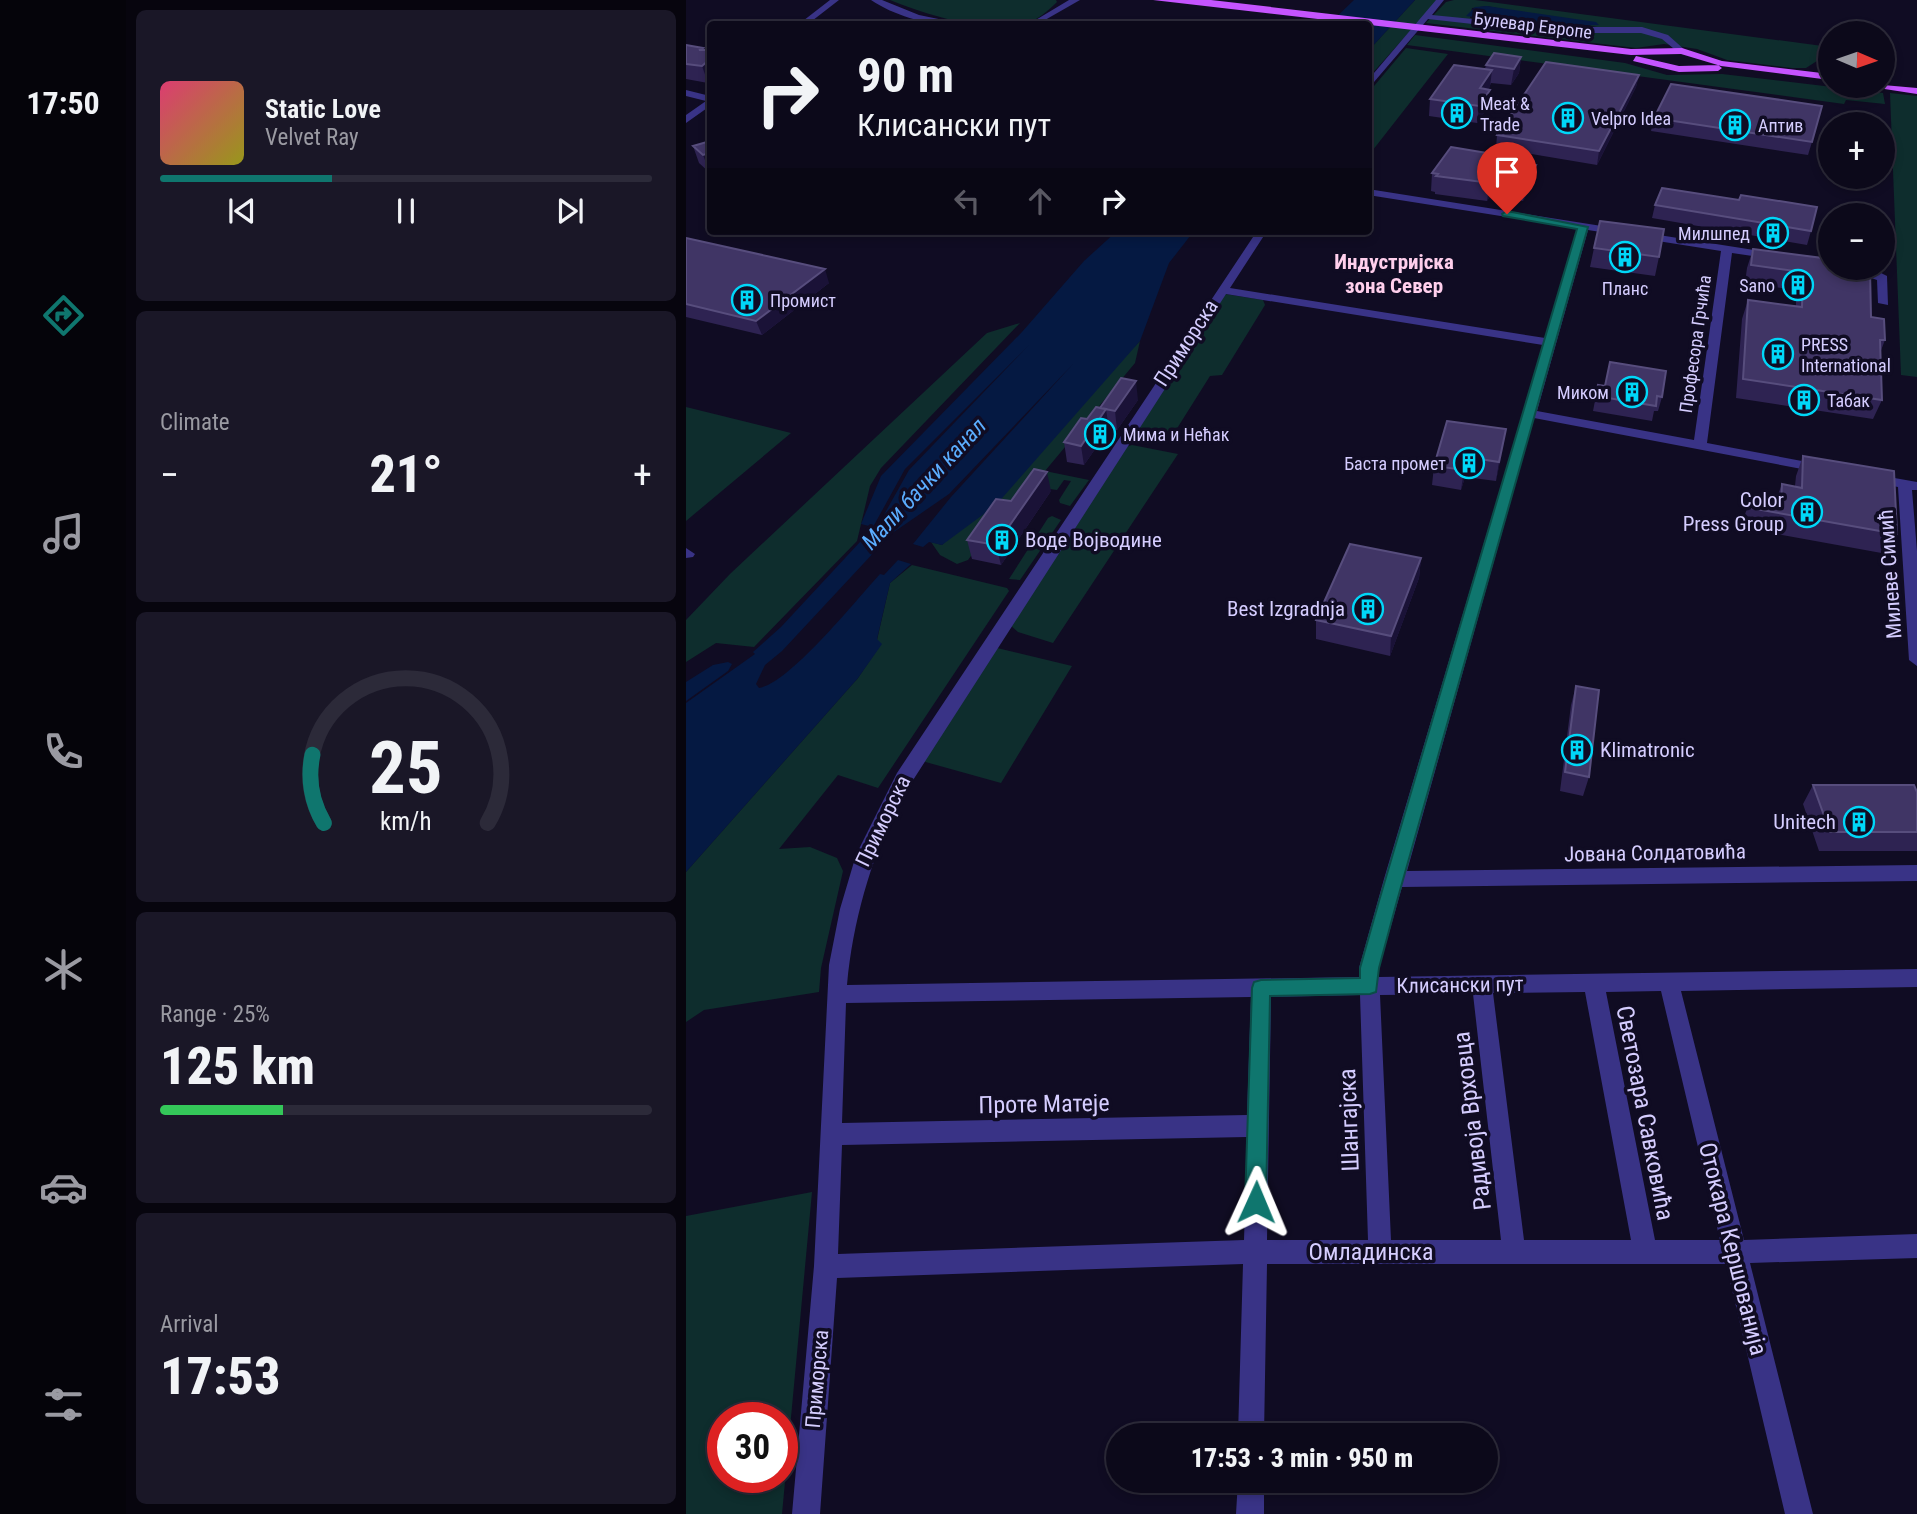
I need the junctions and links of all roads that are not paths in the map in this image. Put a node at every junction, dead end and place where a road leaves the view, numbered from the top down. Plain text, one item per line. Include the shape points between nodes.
1 (835, 0) edge
2 (875, 0) edge
3 (1076, 0) edge
4 (1157, 0) edge
5 (1191, 0) edge
6 (1440, 0) edge
7 (1063, 3) edge
8 (1258, 9) junction
9 (1428, 16) junction
10 (807, 21) edge
11 (941, 21) edge
12 (1037, 21) edge
13 (1342, 21) edge
14 (1353, 21) edge
15 (1372, 23) edge
16 (1372, 25) edge
17 (1463, 35) junction
18 (1671, 41) junction
19 (1682, 51) junction
20 (1663, 52) junction
21 (1699, 57) junction
22 (1662, 66) junction
23 (1695, 69) junction
24 (1818, 77) edge
25 (1818, 78) edge
26 (1372, 81) edge
27 (1895, 85) edge
28 (1895, 88) edge
29 (1917, 89) edge
30 (707, 91) edge
31 (686, 92) edge
32 (707, 100) edge
33 (707, 103) edge
34 (686, 120) edge
35 (1372, 193) edge
36 (1583, 227) junction
37 (1259, 235) edge
38 (1727, 249) junction
39 (1786, 258) edge
40 (1883, 280) edge
41 (1221, 290) junction
42 (1884, 303) dead end
43 (1549, 342) junction
44 (1528, 413) junction
45 (1700, 445) junction
46 (1839, 472) edge
47 (1863, 476) edge
48 (1911, 485) edge
49 (1917, 660) edge
50 (1917, 873) edge
51 (1394, 879) junction
52 (1917, 978) edge
53 (1594, 983) junction
54 (1669, 983) junction
55 (1482, 985) junction
56 (1370, 986) junction
57 (1261, 988) junction
58 (836, 993) junction
59 (1257, 1126) junction
60 (831, 1135) junction
61 (1917, 1247) edge
62 (1254, 1252) junction
63 (1380, 1252) junction
64 (1514, 1252) junction
65 (1645, 1252) junction
66 (1733, 1252) junction
67 (826, 1266) junction
68 (1251, 1423) edge
69 (1251, 1493) edge
70 (806, 1514) edge
71 (1250, 1514) edge
72 (1799, 1514) edge

1 - 10 street
2 - 11 street
3 - 7 street
4 - 8 main road, Булевар Европе
5 - 8 main road, Булевар Европе
6 - 9 street
7 - 12 street
8 - 13 main road, Булевар Европе
8 - 14 main road, Булевар Европе
9 - 18 street via 1554,30 1642,30
9 - 26 street
15 - 17 main road, Булевар Европе
16 - 17 main road, Булевар Европе
17 - 20 main road, Булевар Европе
17 - 22 main road, Булевар Европе
18 - 19 street
18 - 20 street
19 - 20 main road, Булевар Европе
19 - 21 main road, Булевар Европе
20 - 22 main road via 1654,60
21 - 23 main road via 1702,65
21 - 24 main road, Булевар Европе
22 - 23 main road, Булевар Европе
23 - 25 main road, Булевар Европе
27 - 29 main road
28 - 29 main road
30 - 31 street
31 - 32 street
33 - 34 street
35 - 36 street
36 - 38 street
36 - 43 street, Шангајска
37 - 41 street, Приморска
38 - 39 street
38 - 45 street, Професора Грчића
40 - 42 street
41 - 43 street
41 - 58 street, Приморска via 888,803 850,899
43 - 44 street, Шангајска
44 - 45 street, Професора Грчића
44 - 51 street, Шангајска
45 - 46 street, Професора Грчића
47 - 48 street
48 - 49 street, Милеве Симић
50 - 51 street, Јована Солдатовића
51 - 56 street, Шангајска via 1369,968
52 - 54 street, Клисански пут
53 - 54 street, Клисански пут
53 - 55 street, Клисански пут
53 - 65 street, Светозара Савковића
54 - 66 street, Отокара Кершованија
55 - 56 street, Клисански пут
55 - 64 street, Радивоја Врховца
56 - 57 street, Клисански пут
56 - 63 street, Шангајска
57 - 58 street, Клисански пут
57 - 59 street
58 - 60 street, Приморска
59 - 60 street, Проте Матеје
59 - 62 street
60 - 67 street, Приморска
61 - 66 street, Омладинска
62 - 63 street, Омладинска
62 - 67 street, Омладинска
62 - 68 street
63 - 64 street, Омладинска
64 - 65 street, Омладинска
65 - 66 street, Омладинска
66 - 72 street, Отокара Кершованија
67 - 70 street, Приморска
69 - 71 street

